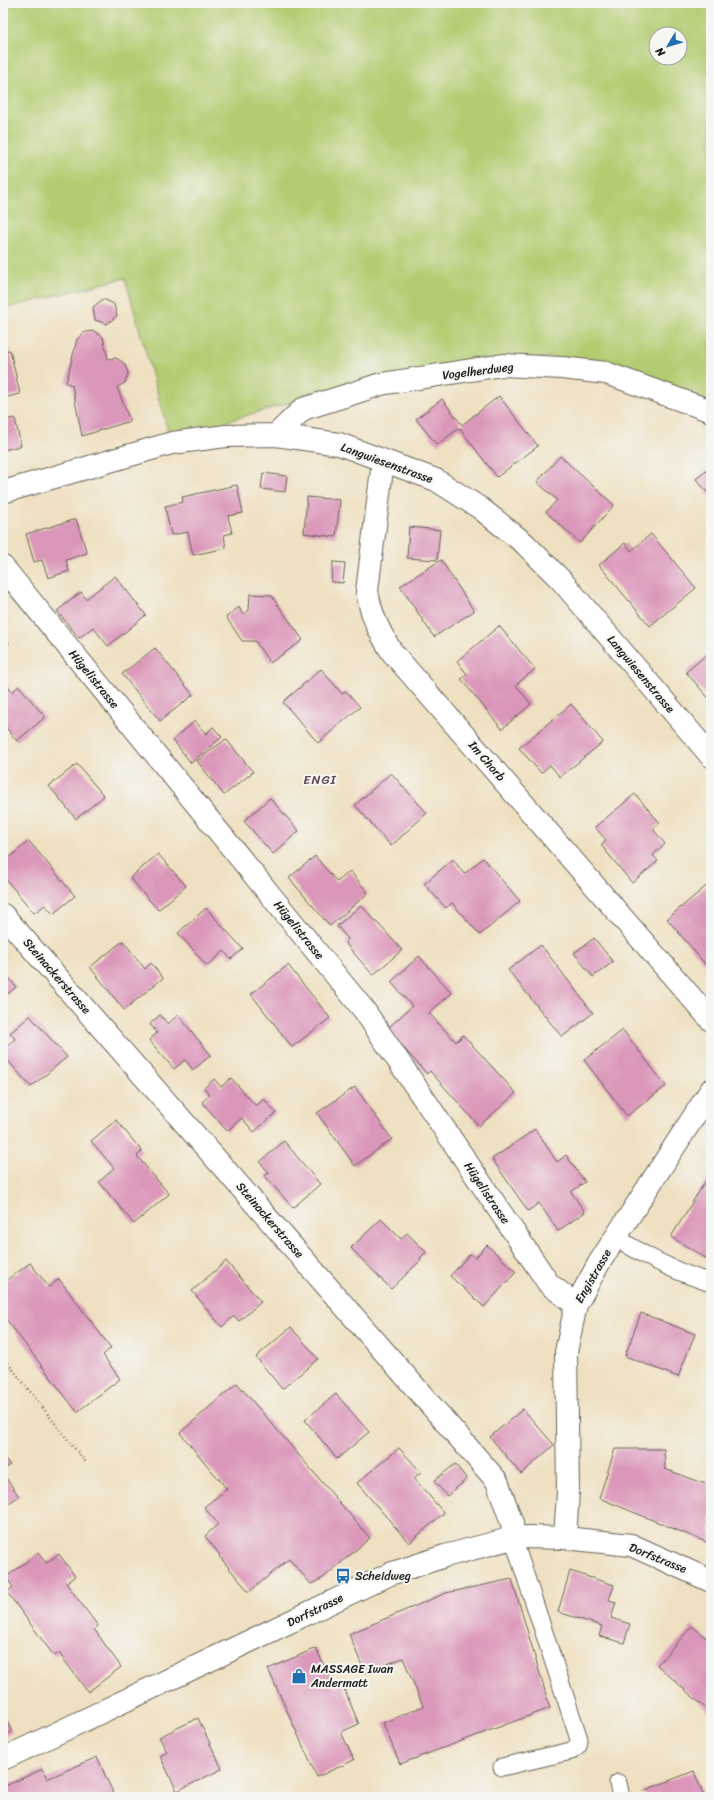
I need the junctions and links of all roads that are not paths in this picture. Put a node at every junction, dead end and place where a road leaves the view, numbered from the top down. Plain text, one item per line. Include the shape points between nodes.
1 (711, 411) edge
2 (276, 435) junction
3 (383, 460) junction
4 (3, 492) edge
5 (3, 567) edge
6 (711, 756) edge
7 (3, 915) edge
8 (711, 1020) edge
9 (711, 1090) edge
10 (616, 1238) junction
11 (708, 1282) dead end
12 (576, 1305) junction
13 (513, 1538) junction
14 (565, 1538) junction
15 (711, 1581) edge
16 (3, 1759) edge
17 (502, 1767) dead end

1 - 2 street, Vogelherdweg via 606,373 503,365 381,384 358,391 303,409
2 - 3 street, Langwiesenstrasse via 339,444
2 - 4 street, Langwiesenstrasse via 226,436 172,443
3 - 6 street, Langwiesenstrasse via 436,480 480,508 524,544 561,580
3 - 8 street, Im Chorb via 367,591 371,612 379,632 398,658
5 - 12 street, Hügelistrasse via 364,1010 549,1284
7 - 13 street, Steinackerstrasse via 497,1481 512,1523
9 - 10 street, Engistrasse
10 - 11 lane via 641,1254 680,1273
10 - 12 street, Engistrasse
12 - 14 street, Engistrasse via 566,1352 568,1492
13 - 14 street, Dorfstrasse
13 - 16 street, Dorfstrasse via 390,1574
13 - 17 lane via 579,1739 578,1746 571,1751
14 - 15 street, Dorfstrasse via 630,1545

